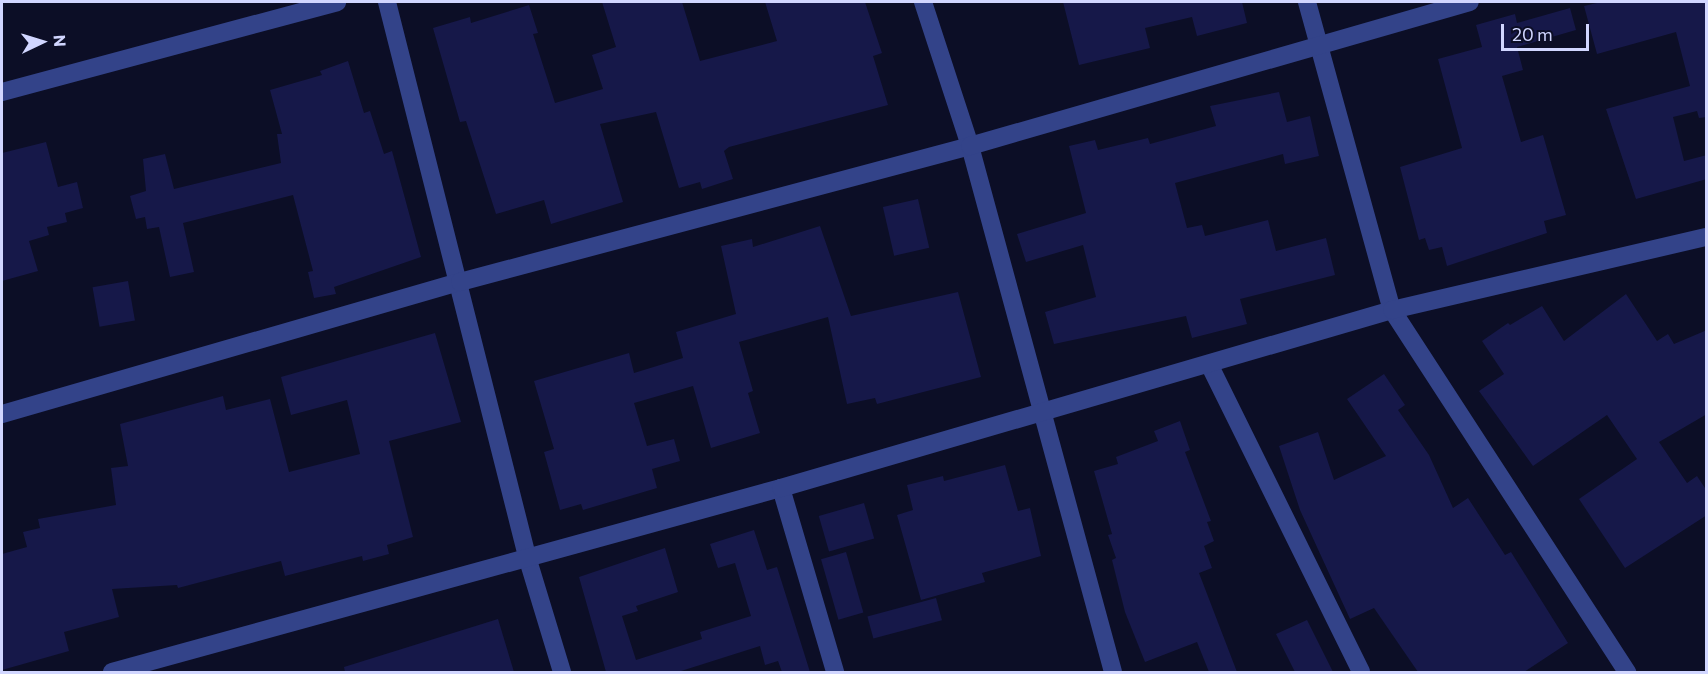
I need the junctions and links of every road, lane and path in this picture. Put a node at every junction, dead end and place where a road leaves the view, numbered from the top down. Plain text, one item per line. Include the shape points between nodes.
1 (337, 2) edge
2 (387, 2) edge
3 (923, 2) edge
4 (1307, 2) edge
5 (1470, 2) edge
6 (1318, 45) junction
7 (2, 92) edge
8 (970, 146) junction
9 (1707, 237) edge
10 (460, 282) junction
11 (1392, 310) junction
12 (1209, 364) junction
13 (1044, 412) junction
14 (2, 414) edge
15 (781, 488) junction
16 (528, 560) junction
17 (112, 672) edge
18 (562, 672) edge
19 (835, 672) edge
20 (1113, 672) edge
21 (1361, 672) edge
22 (1627, 672) edge

1 - 7 street
2 - 10 street
3 - 8 street
4 - 6 street
5 - 6 street
6 - 8 street
6 - 11 street
8 - 10 street
8 - 13 street
9 - 11 street
10 - 14 street
10 - 16 street
11 - 12 street
11 - 22 street
12 - 13 street
12 - 21 street
13 - 15 street
13 - 20 street
15 - 16 street
15 - 19 street
16 - 17 street
16 - 18 street

